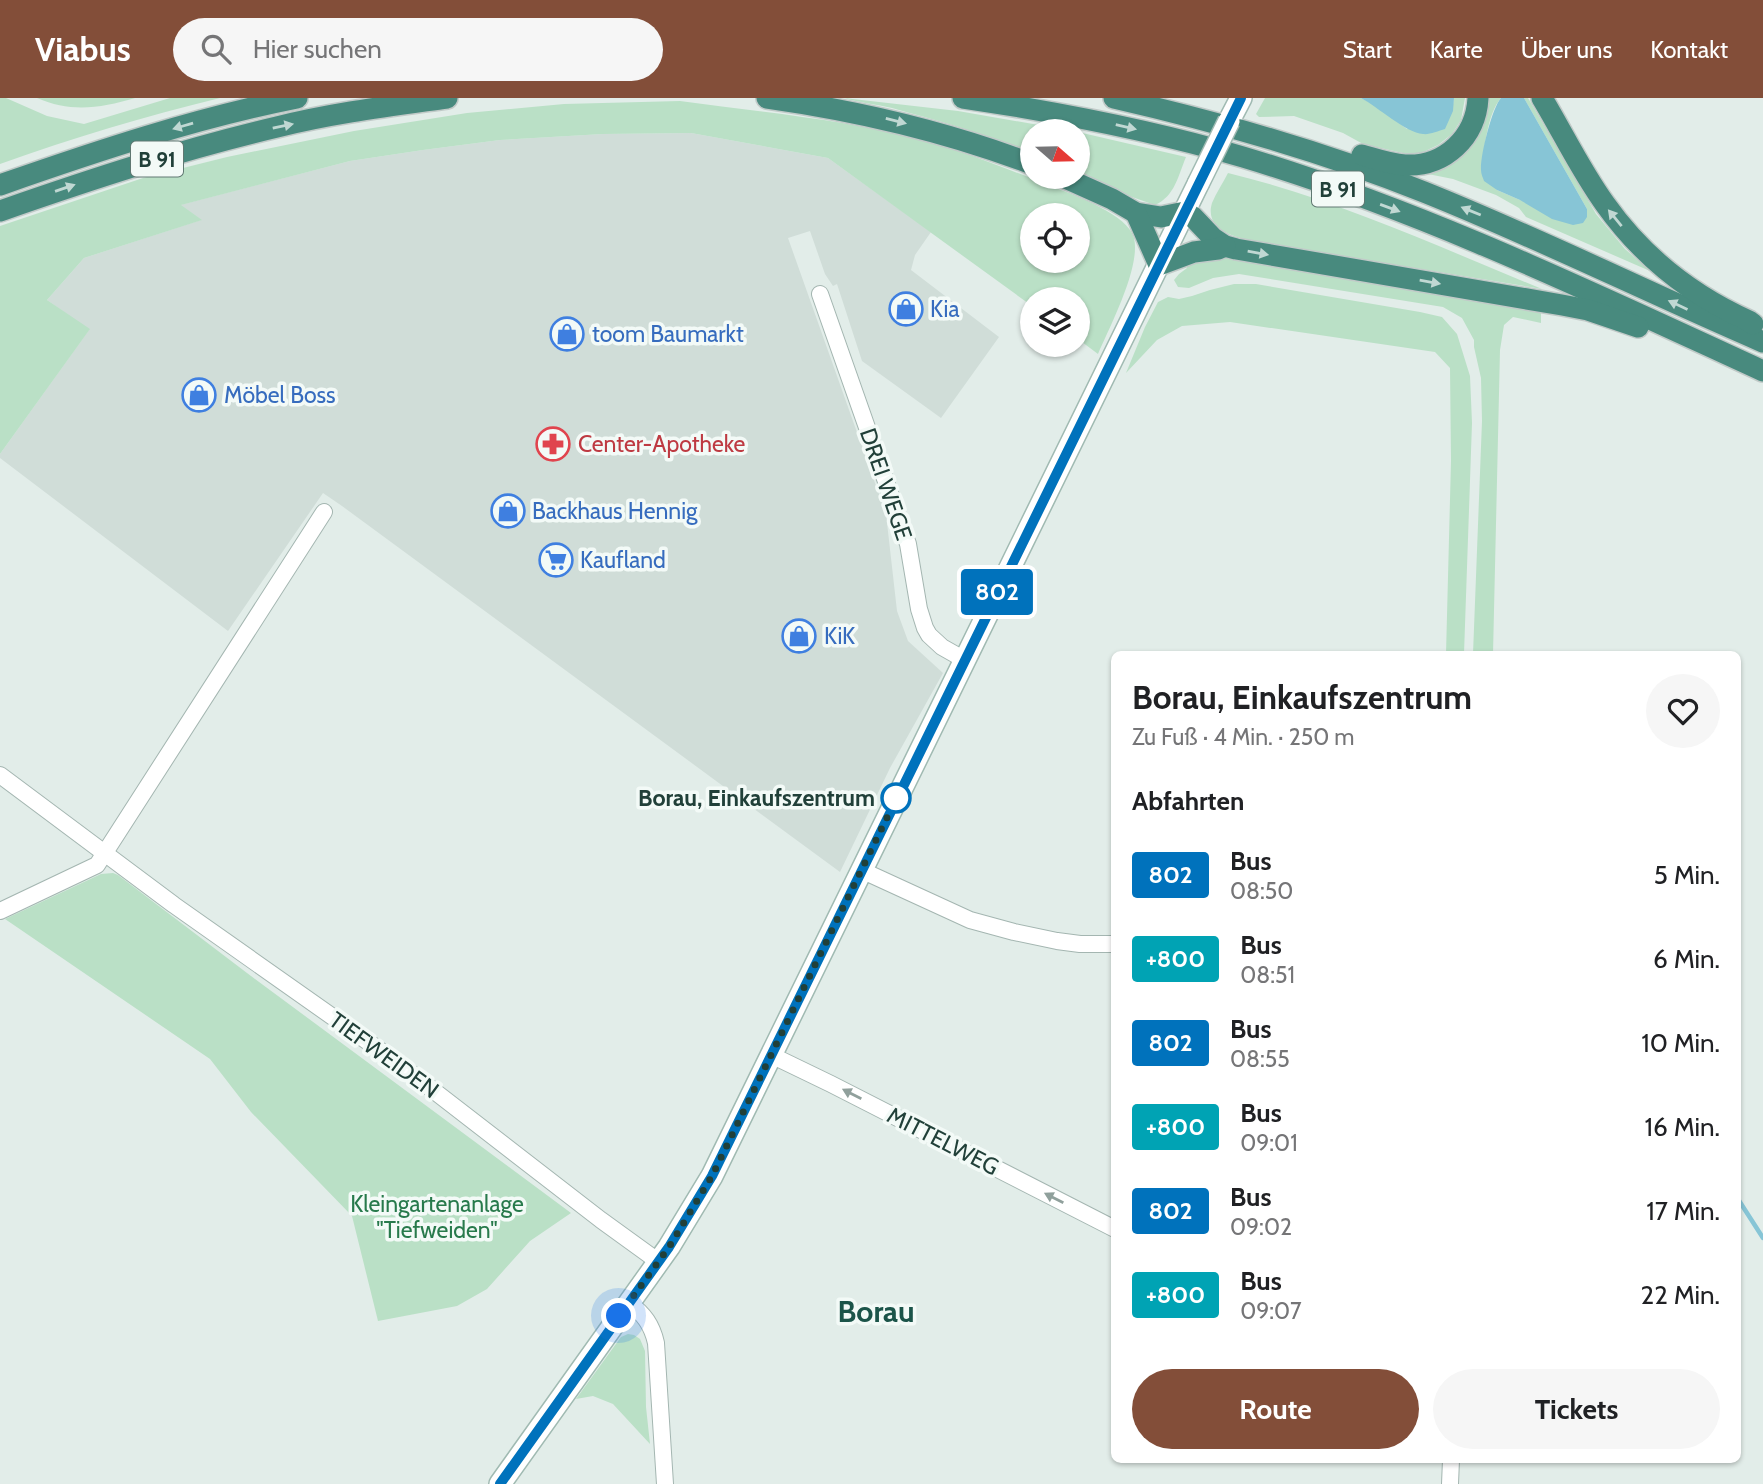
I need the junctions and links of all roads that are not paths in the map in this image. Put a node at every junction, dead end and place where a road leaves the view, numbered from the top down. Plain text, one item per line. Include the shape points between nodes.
1 (297, 98) edge
2 (447, 98) edge
3 (767, 98) edge
4 (963, 98) edge
5 (1114, 98) edge
6 (1241, 98) edge
7 (1478, 98) edge
8 (1542, 98) edge
9 (1304, 149) junction
10 (1020, 160) edge
11 (0, 185) edge
12 (1090, 189) edge
13 (0, 211) edge
14 (1185, 212) junction
15 (1136, 213) junction
16 (1225, 246) junction
17 (1159, 265) junction
18 (820, 294) dead end
19 (1763, 334) edge
20 (1694, 339) junction
21 (1763, 342) edge
22 (1763, 371) edge
23 (324, 512) dead end
24 (965, 660) junction
25 (0, 775) edge
26 (105, 853) junction
27 (861, 870) junction
28 (0, 911) edge
29 (1111, 944) edge
30 (771, 1055) junction
31 (1111, 1228) edge
32 (659, 1262) junction
33 (629, 1303) junction
34 (1451, 1463) edge
35 (500, 1484) edge
36 (665, 1484) edge
37 (1450, 1484) edge

1 -> 11 highway, B 91 via 95,151
13 -> 2 highway, B 91 via 101,176 279,126
3 -> 10 highway via 915,126
4 -> 20 highway, B 91 via 1079,117 1256,161 1399,211
5 - 9 highway, B 91
6 - 14 main road, bridge
7 - 9 highway via 1464,140 1432,161 1406,165 1331,146
19 -> 8 highway via 1675,278 1628,233 1592,185
21 -> 9 highway, B 91 via 1507,226
12 - 15 highway
14 - 15 highway via 1161,217
14 - 16 highway
14 - 17 main road
15 - 17 highway
16 - 17 highway
16 -> 20 highway via 1588,310 1656,334
17 - 24 main road
18 - 24 street, DREI WEGE via 908,544 922,621 929,635
20 - 22 highway, B 91
23 - 26 street
24 - 27 main road
25 - 26 street, TIEFWEIDEN
26 - 28 street via 97,865
26 - 32 street, TIEFWEIDEN via 398,1063
27 - 29 street via 970,920 1057,941
27 - 30 main road
31 -> 30 street, MITTELWEG
30 - 32 main road via 712,1176
32 - 33 main road
33 - 35 main road
33 - 36 street via 644,1315 656,1343
34 - 37 street

